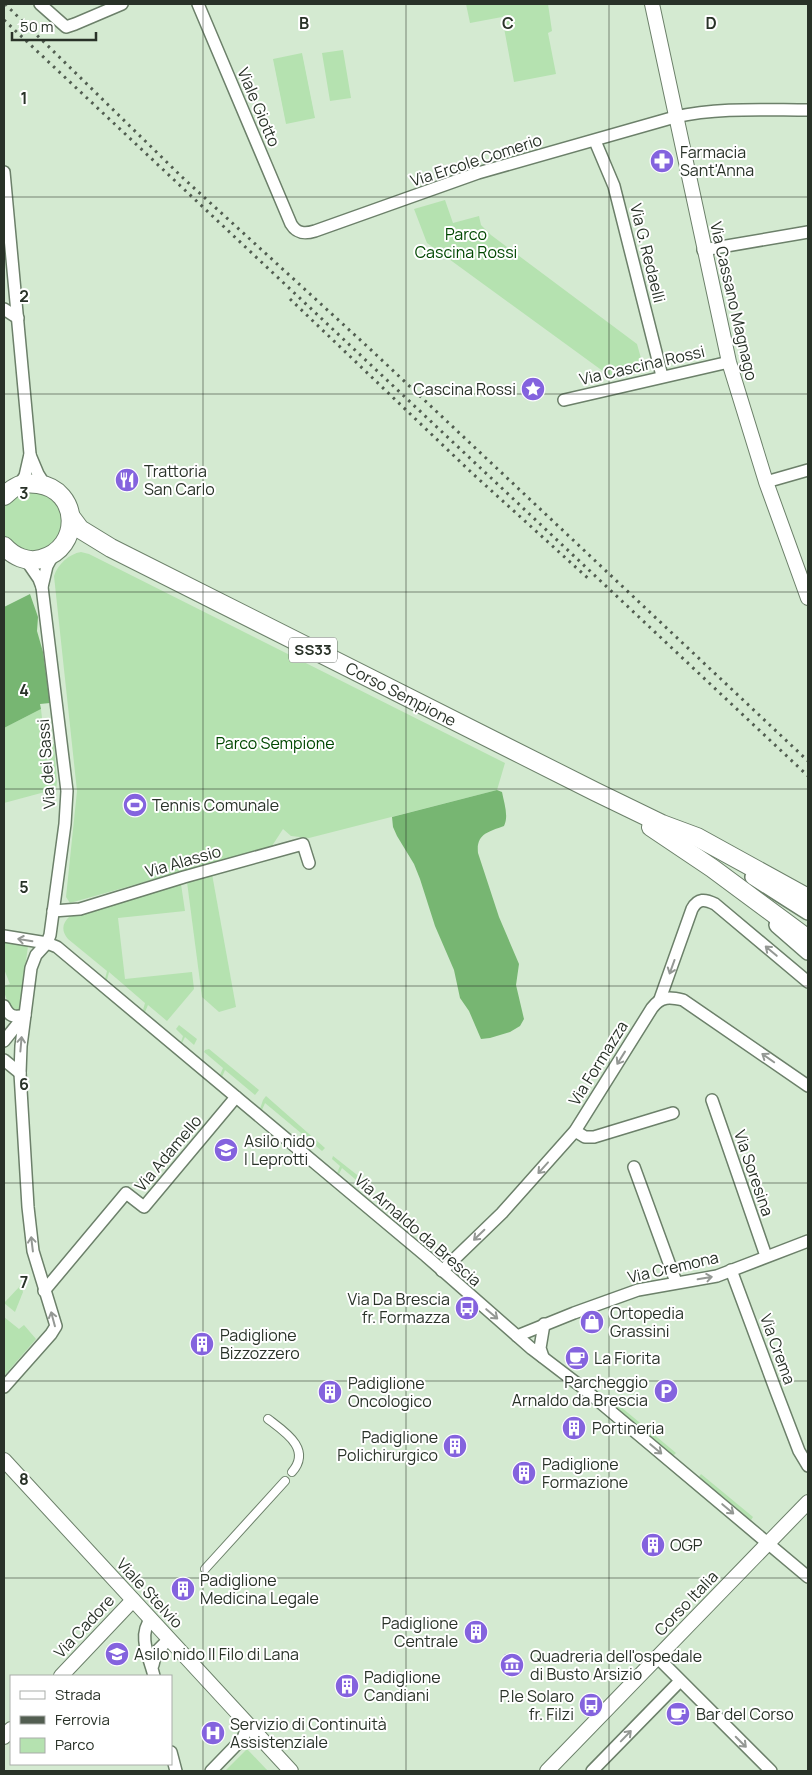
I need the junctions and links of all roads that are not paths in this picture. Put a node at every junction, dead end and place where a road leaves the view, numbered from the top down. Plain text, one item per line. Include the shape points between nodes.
1 (40, 4) edge
2 (122, 4) edge
3 (198, 4) edge
4 (652, 4) edge
5 (808, 110) edge
6 (675, 116) junction
7 (595, 141) junction
8 (4, 172) edge
9 (291, 224) joint
10 (808, 232) edge
11 (704, 250) junction
12 (4, 309) edge
13 (18, 318) junction
14 (728, 362) junction
15 (662, 376) junction
16 (564, 400) dead end
17 (30, 454) junction
18 (808, 470) edge
19 (766, 482) junction
20 (45, 485) junction
21 (10, 489) edge
22 (72, 517) junction
23 (99, 542) junction
24 (4, 546) edge
25 (58, 550) junction
26 (26, 560) junction
27 (42, 587) junction
28 (808, 598) edge
29 (596, 792) junction
30 (662, 824) junction
31 (309, 863) dead end
32 (712, 868) junction
33 (808, 898) edge
34 (53, 911) junction
35 (808, 912) edge
36 (4, 936) edge
37 (808, 939) edge
38 (47, 943) junction
39 (808, 952) edge
40 (808, 982) edge
41 (660, 1000) junction
42 (4, 1006) edge
43 (25, 1015) junction
44 (4, 1041) edge
45 (4, 1060) edge
46 (20, 1073) junction
47 (808, 1086) edge
48 (236, 1097) junction
49 (712, 1100) dead end
50 (673, 1113) dead end
51 (575, 1131) junction
52 (634, 1166) dead end
53 (808, 1241) edge
54 (766, 1256) junction
55 (731, 1270) junction
56 (442, 1271) junction
57 (676, 1282) junction
58 (44, 1291) junction
59 (544, 1324) junction
60 (517, 1336) junction
61 (543, 1357) junction
62 (4, 1387) edge
63 (268, 1418) dead end
64 (4, 1460) edge
65 (808, 1466) edge
66 (292, 1472) dead end
67 (285, 1481) dead end
68 (808, 1502) edge
69 (768, 1544) junction
70 (205, 1569) dead end
71 (808, 1578) edge
72 (133, 1600) junction
73 (151, 1619) junction
74 (169, 1639) junction
75 (657, 1657) junction
76 (153, 1671) edge
77 (62, 1675) edge
78 (680, 1681) junction
79 (248, 1725) junction
80 (172, 1756) edge
81 (176, 1771) edge
82 (211, 1771) edge
83 (290, 1771) edge
84 (547, 1771) edge
85 (592, 1771) edge
86 (771, 1771) edge

1 - 2 street via 64,26 69,26
3 - 9 street, Viale Giotto
4 - 6 street, Via Cassano Magnago
5 - 6 street, Via Ercole Comerio
6 - 7 street, Via Ercole Comerio
6 - 11 street, Via Cassano Magnago
7 - 9 street, Via Ercole Comerio via 478,173 315,231 301,233
7 - 15 street, Via G. Redaelli via 614,186
8 - 13 street
10 - 11 street
11 - 14 street, Via Cassano Magnago
12 - 13 street
13 - 17 street
14 - 15 street, Via Cascina Rossi
14 - 19 street, Via Cassano Magnago
15 - 16 street, Via Cascina Rossi
17 - 20 street
17 - 21 street via 25,476
18 - 19 street
19 - 28 street, Via Cassano Magnago
20 - 21 main road via 32,483
20 - 22 main road, SS33 via 58,492
22 - 23 main road, SS33 via 80,528
22 - 25 main road via 70,532
23 - 25 main road
23 - 29 main road, Corso Sempione / SS33
24 - 26 main road via 11,554
25 - 26 main road via 40,560
25 - 27 street, Via dei Sassi via 47,566
26 - 27 street, Via dei Sassi
27 - 34 street, Via dei Sassi via 68,791
29 - 30 main road, Corso Sempione
29 - 32 main road, Corso Sempione
30 - 33 main road, Corso Sempione via 704,840
30 - 35 main road via 730,862
31 - 34 street, Via Alassio via 303,844 80,909
32 - 37 main road, Corso Sempione
32 - 39 main road
34 - 38 street, Via dei Sassi
38 -> 36 street
38 - 43 street, Via dei Sassi via 33,961
38 - 48 street, Via Arnaldo da Brescia via 57,947
40 -> 41 street, Via Formazza via 715,904 701,900 692,908
47 -> 41 street via 683,1000
41 -> 51 street, Via Formazza
42 - 43 street via 12,1016
43 - 44 street
46 -> 43 street, Via dei Sassi
45 - 46 street
58 -> 46 street, Via dei Sassi via 33,1251 28,1207
48 - 56 street, Via Arnaldo da Brescia
48 - 58 street, Via Adamello via 144,1207 126,1193
49 - 54 street, Via Soresina
50 - 51 street via 594,1137 585,1137
51 -> 56 street, Via Formazza via 510,1204
52 - 57 street
53 - 54 street, Via Cremona
54 - 55 street, Via Cremona
57 -> 55 street, Via Cremona via 707,1278
55 - 65 street, Via Crema
56 -> 60 street, Via Arnaldo da Brescia
57 - 59 street, Via Cremona via 638,1290
62 -> 58 street, Via dei Sassi via 55,1329
59 - 60 street, Via Cremona
59 - 61 street via 540,1348
60 - 61 street, Via Arnaldo da Brescia
61 -> 69 street, Via Arnaldo da Brescia
63 - 66 street via 290,1436 298,1448 299,1460
64 - 72 street, Viale Stelvio
67 - 70 street
68 - 69 street, Corso Italia
69 - 71 street, Via Arnaldo da Brescia
69 - 75 street, Corso Italia
72 - 73 street, Viale Stelvio
72 - 77 street, Via Cadore
73 - 74 street, Viale Stelvio
73 - 76 street via 144,1638
74 - 76 street via 156,1652
74 - 79 street, Viale Stelvio
75 - 78 street
75 - 84 street, Corso Italia
85 -> 78 street
78 -> 86 street
79 - 82 street via 243,1738
79 - 83 street, Viale Stelvio
80 - 81 street

